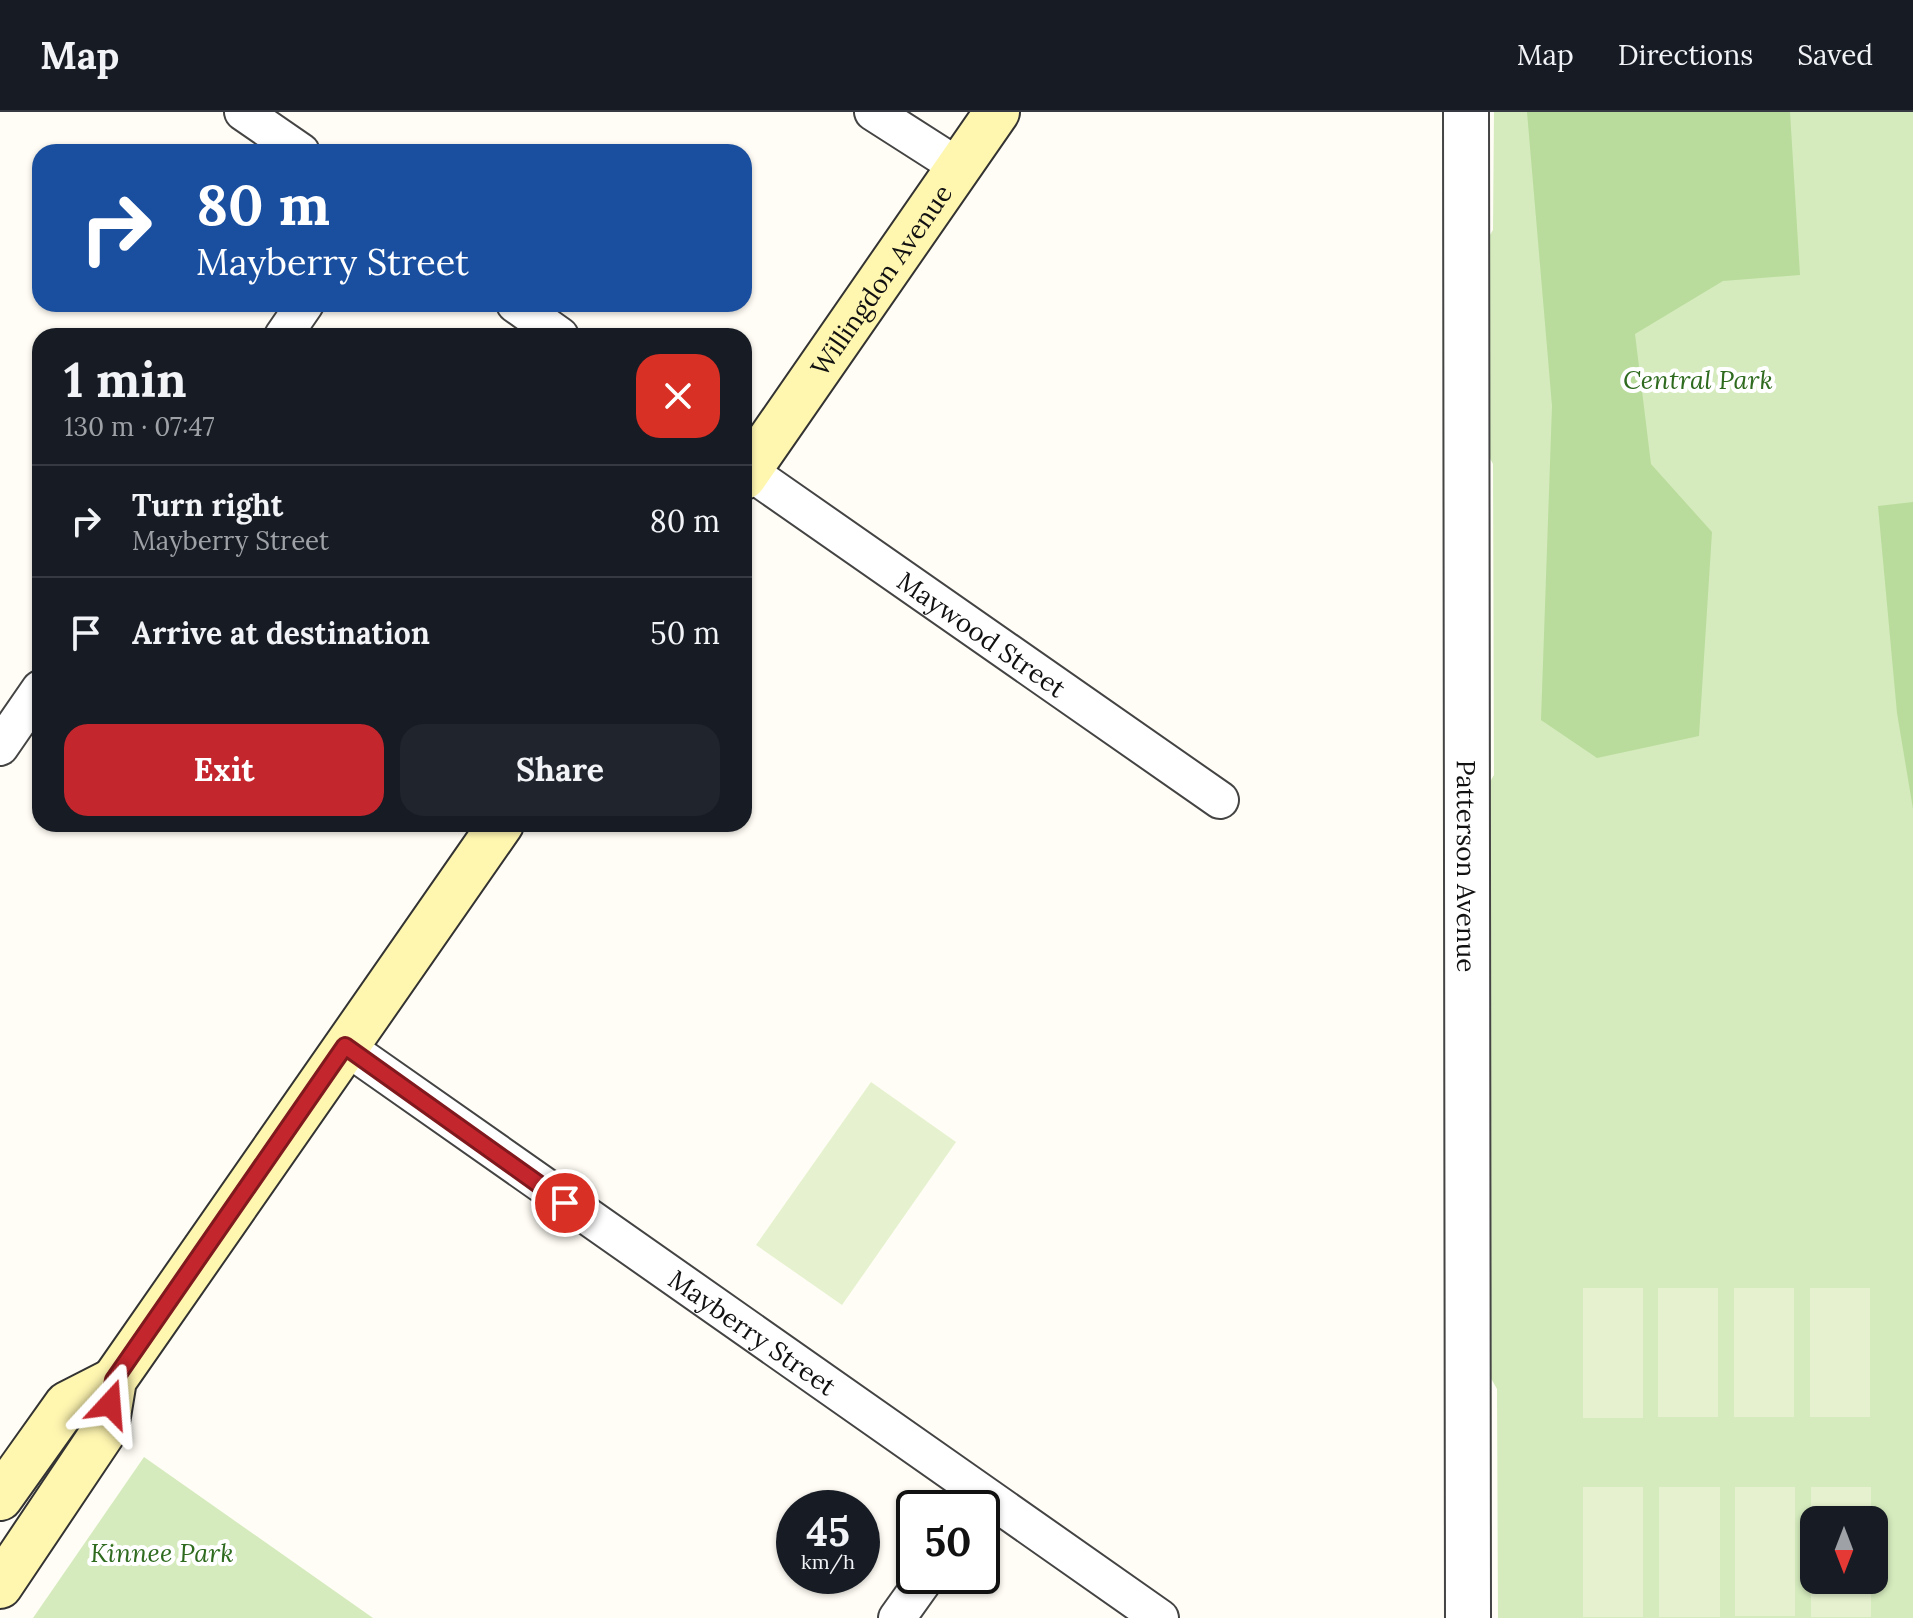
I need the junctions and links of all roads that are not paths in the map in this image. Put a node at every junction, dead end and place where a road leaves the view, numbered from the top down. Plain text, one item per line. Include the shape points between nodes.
1 (243, 112) edge
2 (873, 112) edge
3 (997, 112) edge
4 (1466, 112) edge
5 (289, 144) edge
6 (959, 167) junction
7 (526, 312) edge
8 (549, 328) edge
9 (752, 462) edge
10 (752, 477) edge
11 (32, 701) edge
12 (0, 747) edge
13 (1220, 800) dead end
14 (495, 832) edge
15 (345, 1046) junction
16 (114, 1380) junction
17 (962, 1490) edge
18 (0, 1498) edge
19 (1000, 1515) edge
20 (0, 1586) edge
21 (914, 1594) edge
22 (897, 1618) edge
23 (1160, 1618) edge
24 (1468, 1618) edge

1 - 5 street
2 - 6 street, Willingdon Avenue
3 - 6 main road
4 - 24 street, Patterson Avenue
6 - 9 main road, Willingdon Avenue
7 - 8 street
10 - 13 street, Maywood Street
11 - 12 street
14 - 15 main road
15 - 16 main road
15 - 17 street, Mayberry Street
16 - 18 main road via 67,1404
16 - 20 main road via 106,1428
19 - 23 street, Mayberry Street
21 - 22 street

